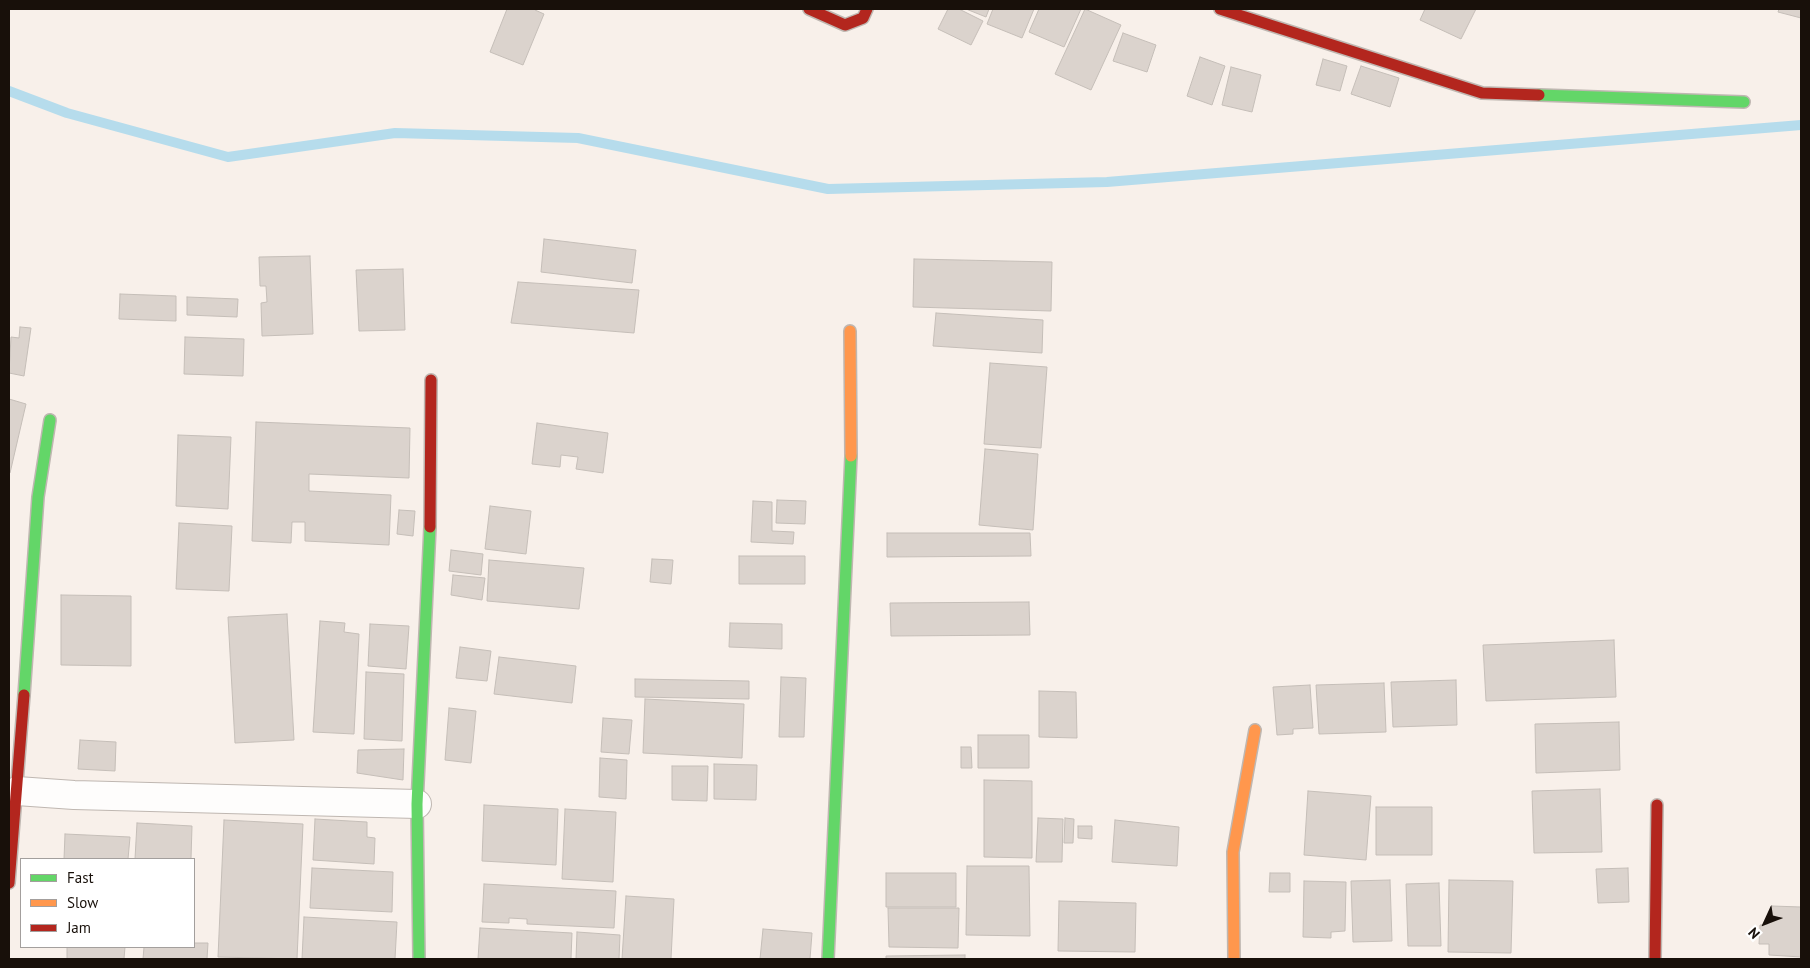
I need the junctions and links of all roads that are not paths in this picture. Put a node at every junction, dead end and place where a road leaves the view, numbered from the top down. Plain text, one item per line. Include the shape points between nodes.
1 (809, 9) edge
2 (867, 9) edge
3 (1220, 9) edge
4 (1744, 102) dead end
5 (850, 331) dead end
6 (431, 380) dead end
7 (50, 420) dead end
8 (1255, 730) dead end
9 (18, 791) junction
10 (416, 804) junction
11 (1657, 805) dead end
12 (9, 883) edge
13 (419, 959) edge
14 (828, 959) edge
15 (1234, 959) edge
16 (1655, 959) edge

1 - 2 street via 845,25 863,18
3 - 4 street via 1482,93
5 - 14 street via 851,465
6 - 10 street via 431,512
7 - 9 street via 38,497
8 - 15 street via 1233,852
9 - 10 street
9 - 12 street
10 - 13 street
11 - 16 street

